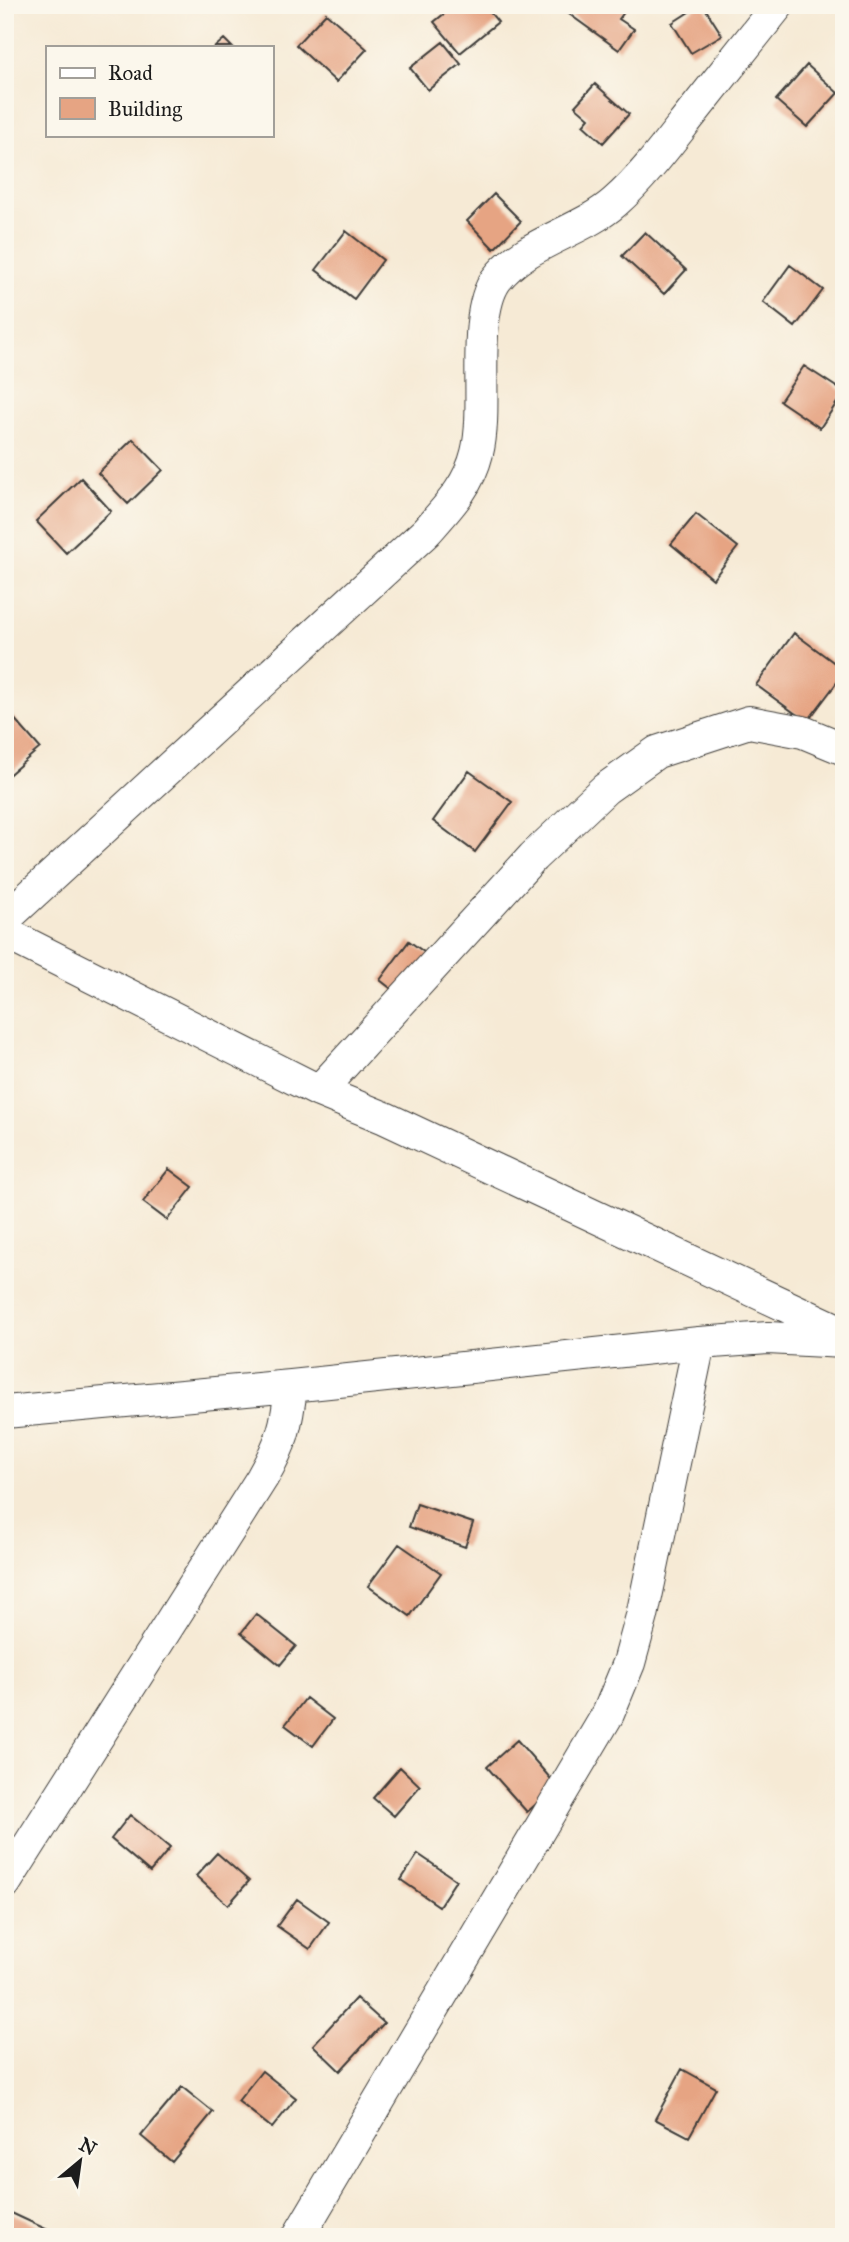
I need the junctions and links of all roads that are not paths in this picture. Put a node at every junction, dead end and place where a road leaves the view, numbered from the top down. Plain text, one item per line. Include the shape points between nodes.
1 (778, 5) edge
2 (844, 749) edge
3 (5, 919) edge
4 (5, 933) edge
5 (318, 1091) junction
6 (844, 1333) edge
7 (844, 1342) edge
8 (699, 1343) junction
9 (291, 1386) junction
10 (5, 1412) edge
11 (5, 1883) edge
12 (298, 2237) edge

1 - 3 street via 616,202 515,260 495,282 484,308 477,453 461,491 426,532
2 - 5 street via 803,732 749,722 657,752 605,789 533,857
4 - 5 street
5 - 6 street
7 - 8 street via 768,1338
8 - 9 street
8 - 12 street via 642,1616 608,1714
9 - 10 street
9 - 11 street via 281,1446

